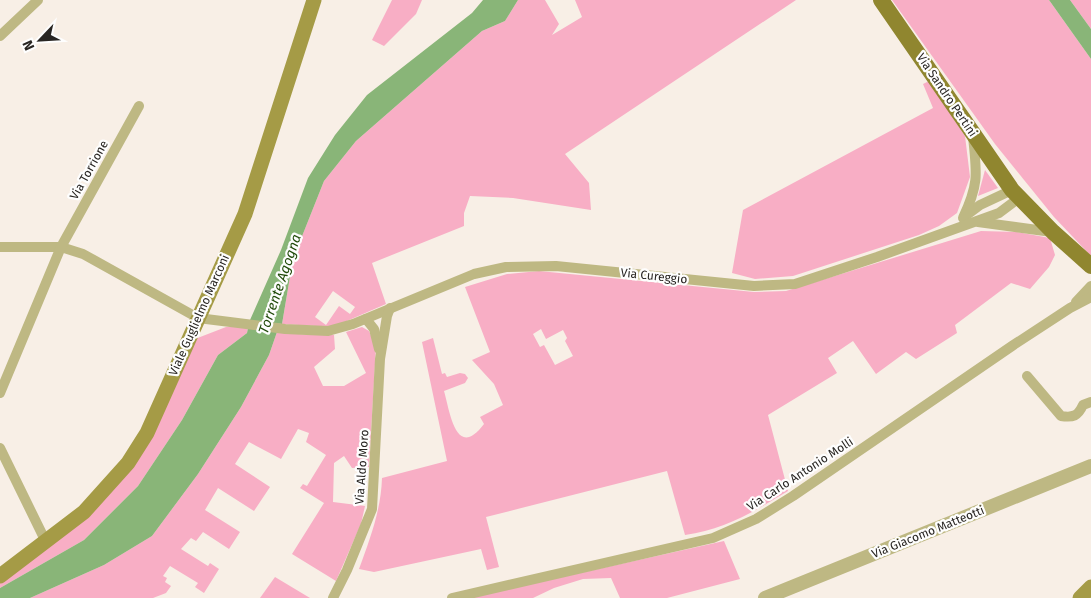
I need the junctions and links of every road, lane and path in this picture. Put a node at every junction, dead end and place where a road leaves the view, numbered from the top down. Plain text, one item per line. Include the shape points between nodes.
1 (38, 0) edge
2 (314, 0) edge
3 (880, 0) edge
4 (0, 36) edge
5 (139, 106) dead end
6 (972, 133) junction
7 (1016, 194) junction
8 (963, 218) junction
9 (977, 222) junction
10 (943, 232) junction
11 (1053, 232) junction
12 (0, 247) edge
13 (61, 247) junction
14 (1091, 266) edge
15 (1091, 286) edge
16 (1091, 297) edge
17 (390, 308) junction
18 (1070, 308) junction
19 (198, 318) junction
20 (366, 319) junction
21 (380, 359) junction
22 (1027, 376) dead end
23 (0, 393) edge
24 (1091, 402) edge
25 (0, 448) edge
26 (1091, 466) edge
27 (46, 542) junction
28 (0, 576) edge
29 (1091, 587) edge
30 (332, 598) edge
31 (452, 598) edge
32 (765, 598) edge
33 (1080, 598) edge

1 - 4 street
2 - 19 main road, Viale Guglielmo Marconi via 245,214
3 - 6 main road, Via Sandro Pertini
5 - 13 street, Via Torrione
6 - 7 main road, Via Sandro Pertini
6 - 8 street via 977,178
7 - 8 street via 980,205
7 - 9 street via 999,214
7 - 11 main road
8 - 10 street
9 - 10 street
9 - 11 street
10 - 17 street, Via Cureggio via 785,286 754,286 538,265 490,270
11 - 14 main road
12 - 13 street
13 - 19 street via 83,254
13 - 23 street, Via Torrione
15 - 18 street, Via Carlo Antonio Molli
16 - 18 street, Via Carlo Antonio Molli
17 - 20 street, Via Cureggio
17 - 21 street, Via Aldo Moro
18 - 31 street, Via Carlo Antonio Molli via 756,519 713,538
19 - 20 street, Via Cureggio via 328,331
19 - 27 main road, Viale Guglielmo Marconi via 147,433 128,463 84,512
20 - 21 street, Via Aldo Moro via 378,338
21 - 30 street, Via Aldo Moro via 372,509 351,562
22 - 24 street via 1061,416 1072,418 1079,414 1083,405
25 - 27 street
26 - 32 street, Via Giacomo Matteotti
27 - 28 main road, Viale Guglielmo Marconi
29 - 33 main road

